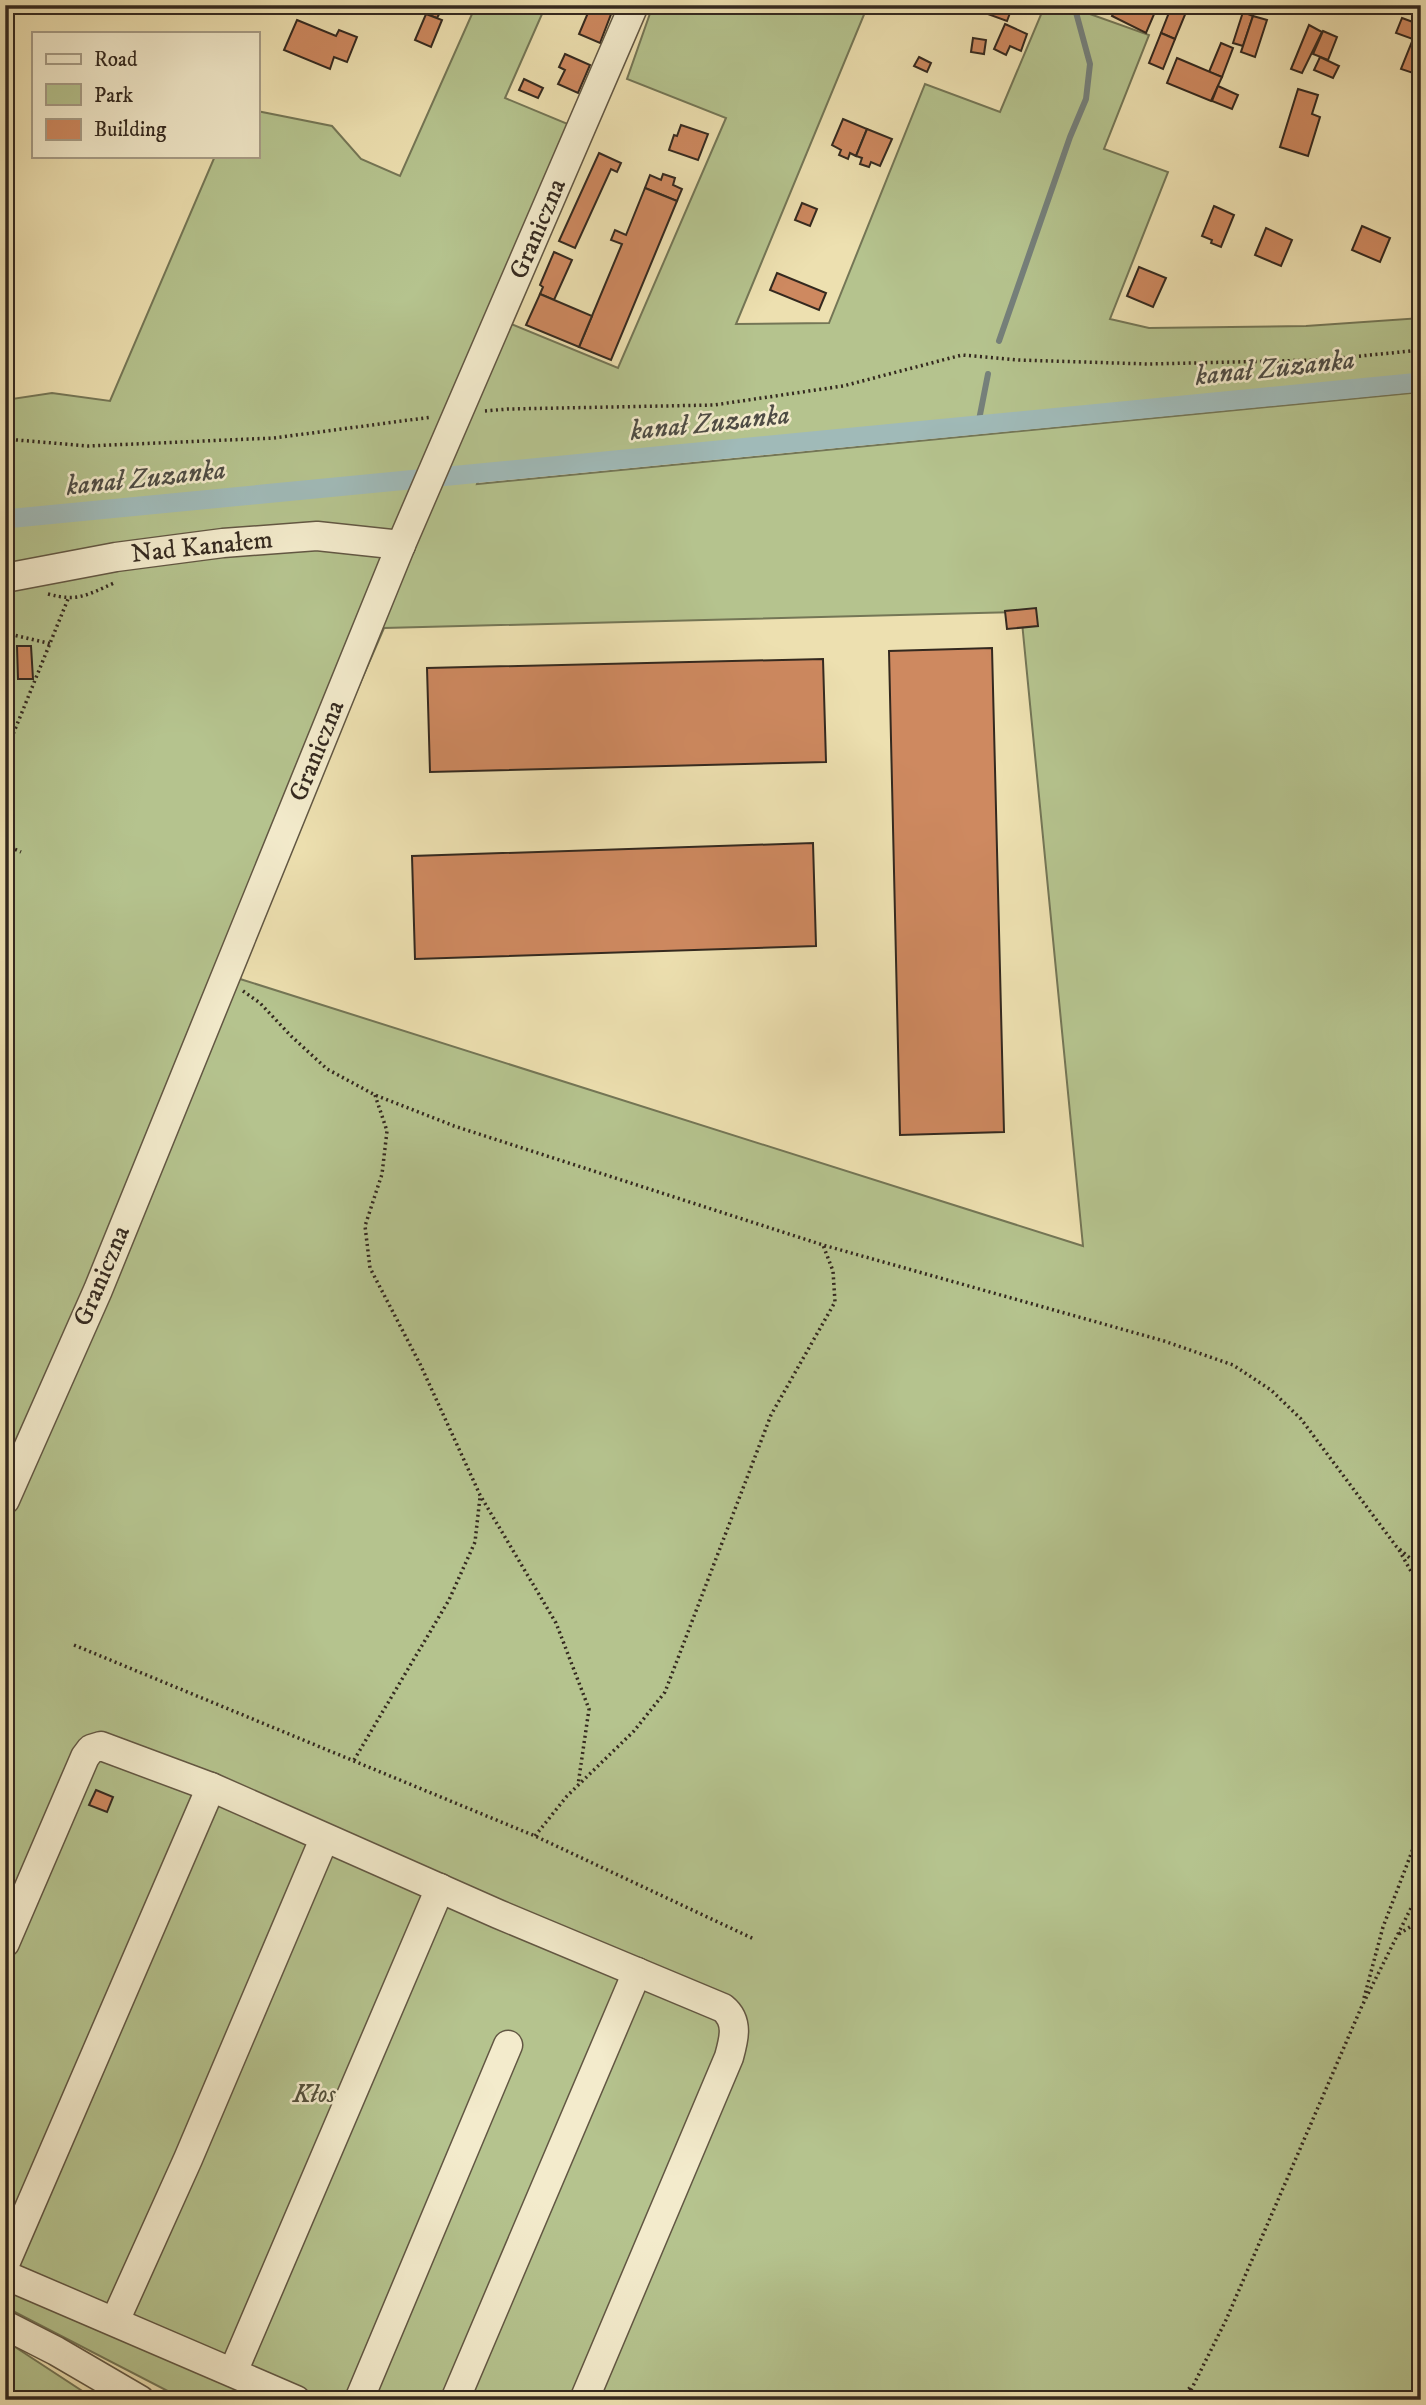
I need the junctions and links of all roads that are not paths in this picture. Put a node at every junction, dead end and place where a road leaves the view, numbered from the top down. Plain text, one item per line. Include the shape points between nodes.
1 (635, 5) edge
2 (401, 545) junction
3 (5, 578) edge
4 (5, 1500) edge
5 (211, 1787) junction
6 (324, 1839) junction
7 (440, 1888) junction
8 (5, 1943) edge
9 (637, 1972) junction
10 (508, 2045) dead end
11 (5, 2264) edge
12 (5, 2275) edge
13 (115, 2321) junction
14 (5, 2325) edge
15 (233, 2372) junction
16 (140, 2400) edge
17 (296, 2400) edge
18 (359, 2400) edge
19 (455, 2400) edge
20 (584, 2400) edge

1 - 2 street, Graniczna
2 - 3 street, Nad Kanałem via 317,536 223,542 116,556
2 - 4 street, Graniczna via 98,1290
5 - 6 street
5 - 8 street via 96,1746 85,1757
5 - 11 street
6 - 7 street
6 - 13 street
7 - 9 street
7 - 15 street
9 - 19 street
9 - 20 street via 723,2008 732,2020 734,2036 730,2057
10 - 18 street
12 - 13 street
13 - 15 street
14 - 16 street
15 - 17 street

